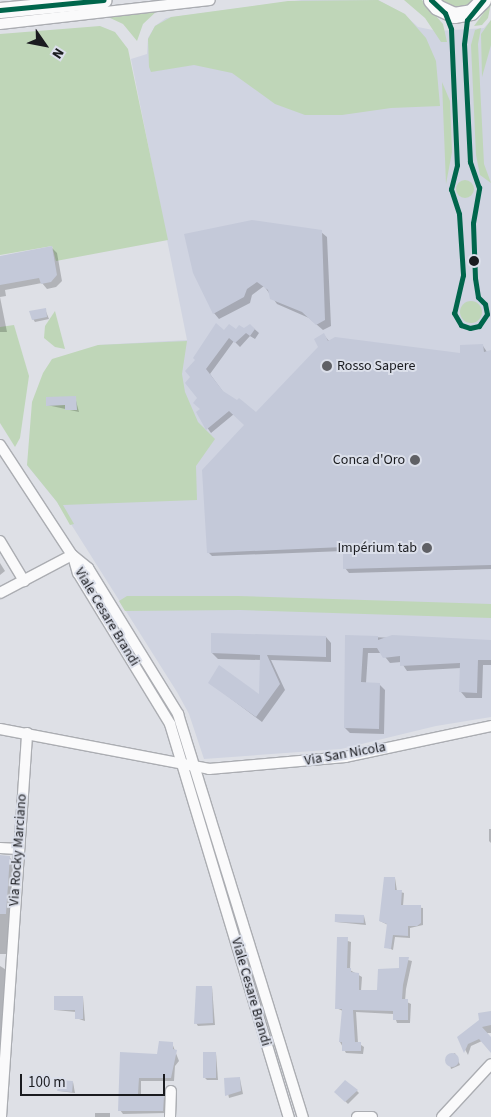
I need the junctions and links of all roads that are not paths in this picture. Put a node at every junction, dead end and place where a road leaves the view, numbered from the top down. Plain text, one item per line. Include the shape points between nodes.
1 (104, 0) edge
2 (210, 0) edge
3 (431, 0) edge
4 (484, 0) edge
5 (0, 10) edge
6 (0, 24) edge
7 (0, 445) edge
8 (0, 541) edge
9 (72, 555) junction
10 (24, 581) junction
11 (0, 593) edge
12 (491, 726) edge
13 (0, 729) edge
14 (28, 733) junction
15 (184, 766) junction
16 (197, 768) junction
17 (0, 848) edge
18 (18, 849) junction
19 (5, 958) edge
20 (491, 1064) edge
21 (2, 1078) edge
22 (171, 1090) dead end
23 (1, 1117) edge
24 (170, 1117) edge
25 (289, 1117) edge
26 (304, 1117) edge
27 (357, 1117) edge
28 (372, 1117) edge
29 (442, 1117) edge

1 - 5 street
2 - 6 street
3 - 4 street via 437,7 454,15 471,12
7 - 9 street
8 - 10 street
9 - 10 street
9 - 15 street, Viale Cesare Brandi via 78,573 164,711
9 - 16 street, Viale Cesare Brandi via 88,568 164,687 178,714
10 - 11 street
12 - 16 street, Via San Nicola via 344,757
13 - 14 street
14 - 15 street
14 - 18 street, Via Rocky Marciano
15 - 16 street, Via San Nicola
15 - 25 street, Viale Cesare Brandi
16 - 26 street, Viale Cesare Brandi
17 - 18 street
18 - 19 street, Via Rocky Marciano
19 - 21 street, Via Rocky Marciano
20 - 29 street
21 - 23 street, Via Rocky Marciano
22 - 24 street
27 - 28 street

